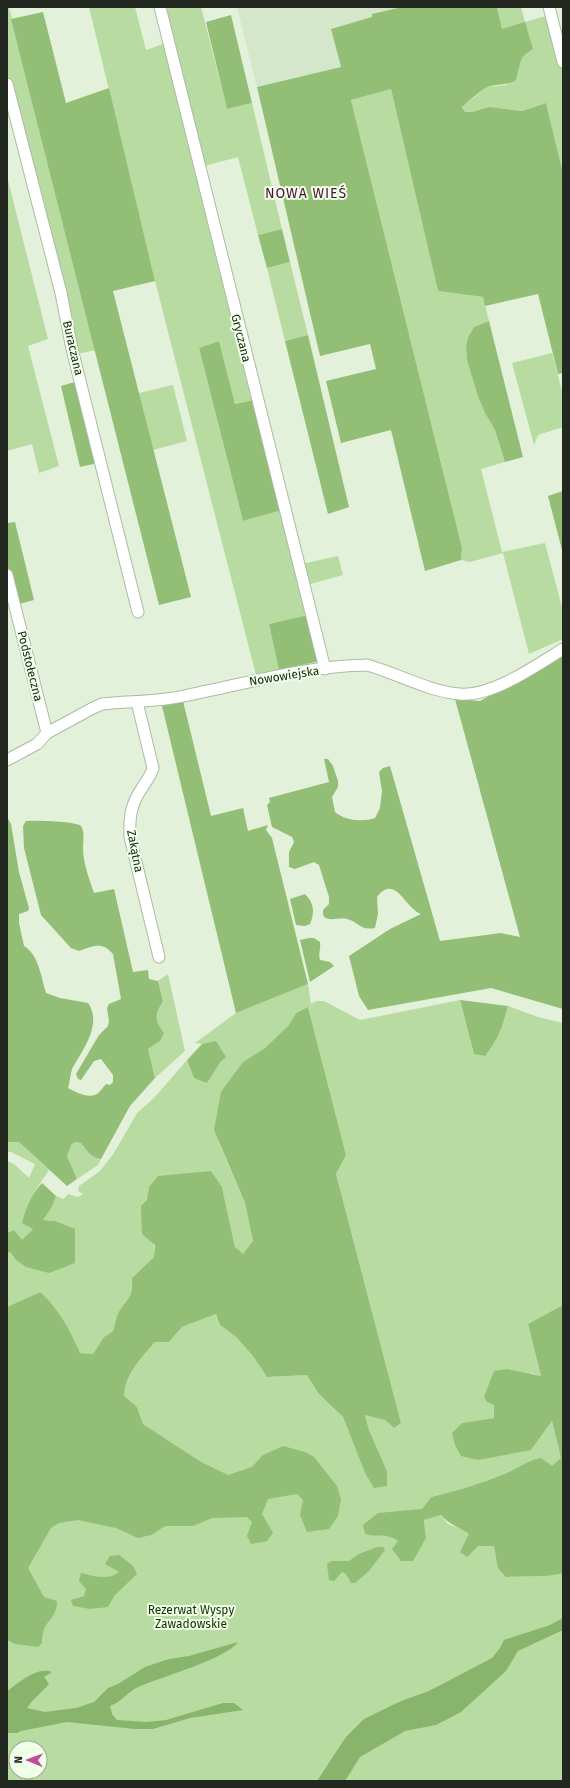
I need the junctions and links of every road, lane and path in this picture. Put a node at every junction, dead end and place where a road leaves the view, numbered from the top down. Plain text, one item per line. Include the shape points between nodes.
1 (160, 7) edge
2 (549, 7) edge
3 (563, 62) edge
4 (7, 84) edge
5 (7, 575) edge
6 (138, 612) dead end
7 (563, 649) edge
8 (325, 669) junction
9 (137, 702) junction
10 (46, 733) junction
11 (7, 760) edge
12 (159, 957) dead end

1 - 8 street, Gryczana
2 - 3 street
4 - 6 street, Buraczana via 61,293 74,356
5 - 10 street, Podstołeczna
7 - 8 street, Nowowiejska via 497,687 476,693 460,694 436,689 366,665
8 - 9 street, Nowowiejska via 286,674 179,697
9 - 10 street, Nowowiejska via 102,704
9 - 12 street, Zakątna via 153,768 132,803 130,837
10 - 11 street, Nowowiejska via 37,744

